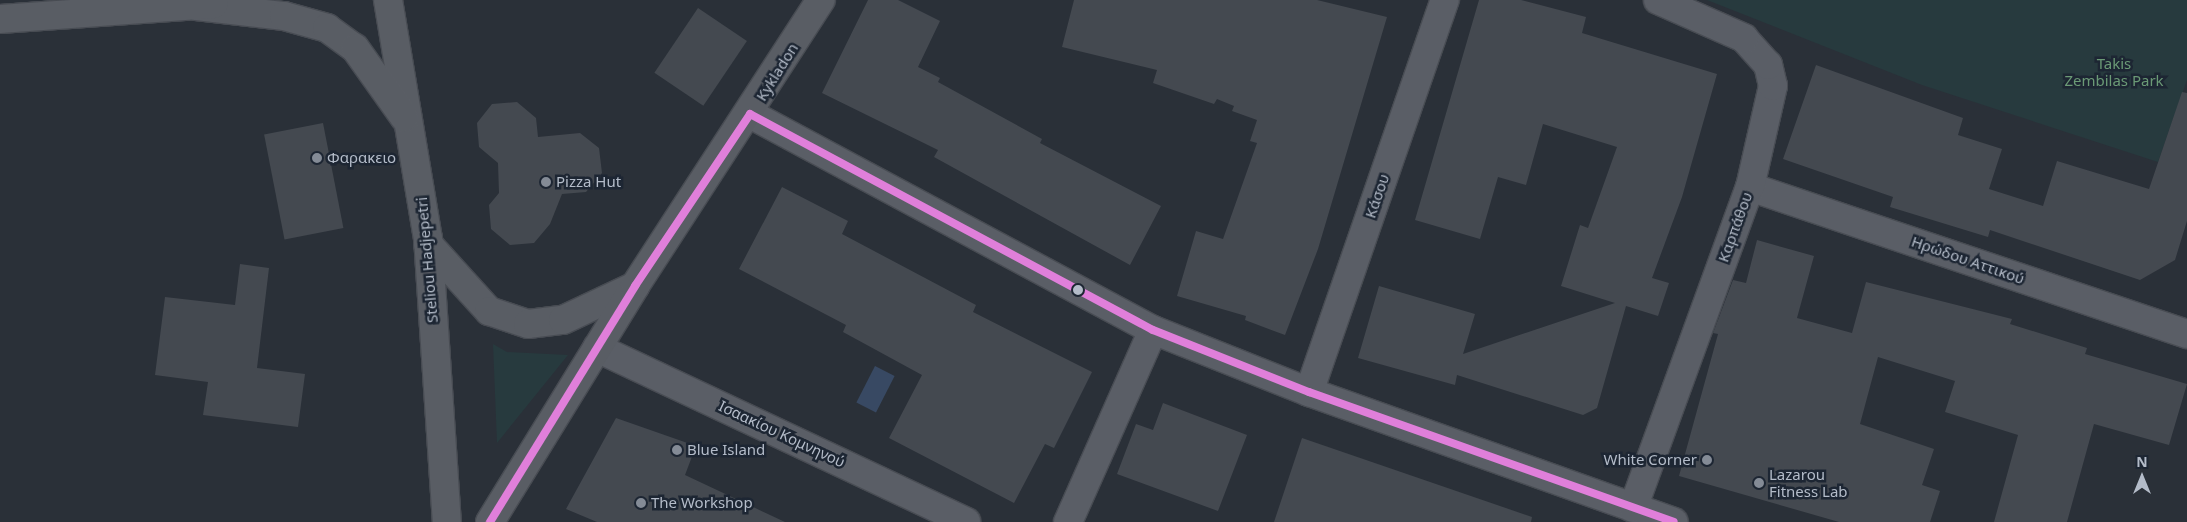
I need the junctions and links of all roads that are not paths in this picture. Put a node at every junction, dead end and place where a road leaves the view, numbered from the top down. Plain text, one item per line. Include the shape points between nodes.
1 (239, 0) edge
2 (388, 0) edge
3 (821, 0) edge
4 (1444, 0) edge
5 (1658, 0) edge
6 (196, 6) junction
7 (0, 19) edge
8 (750, 114) junction
9 (412, 134) junction
10 (1750, 187) junction
11 (428, 244) junction
12 (634, 286) junction
13 (1153, 330) junction
14 (2187, 334) edge
15 (597, 348) junction
16 (1309, 392) junction
17 (1633, 508) junction
18 (447, 522) edge
19 (490, 522) edge
20 (966, 522) edge
21 (1068, 522) edge
22 (1674, 522) edge

1 - 6 main road
2 - 9 main road, Steliou Hadjepetri
3 - 8 main road, Kykladon
4 - 16 street, Κάσου
5 - 10 street, Καρπάθου via 1744,38 1768,65 1772,107
6 - 7 main road
6 - 9 main road via 284,16 340,36 384,85
8 - 12 main road, Kykladon
8 - 13 street
9 - 11 main road, Steliou Hadjepetri
10 - 14 street, Ηρώδου Αττικού
10 - 17 street, Καρπάθου
11 - 12 main road via 489,311 528,324 563,320
11 - 18 main road, Steliou Hadjepetri
12 - 15 main road, Kykladon
13 - 16 street
13 - 21 street
15 - 19 main road, Kykladon
15 - 20 street, Ισαακίου Κομνηνού
16 - 17 street
17 - 22 street

